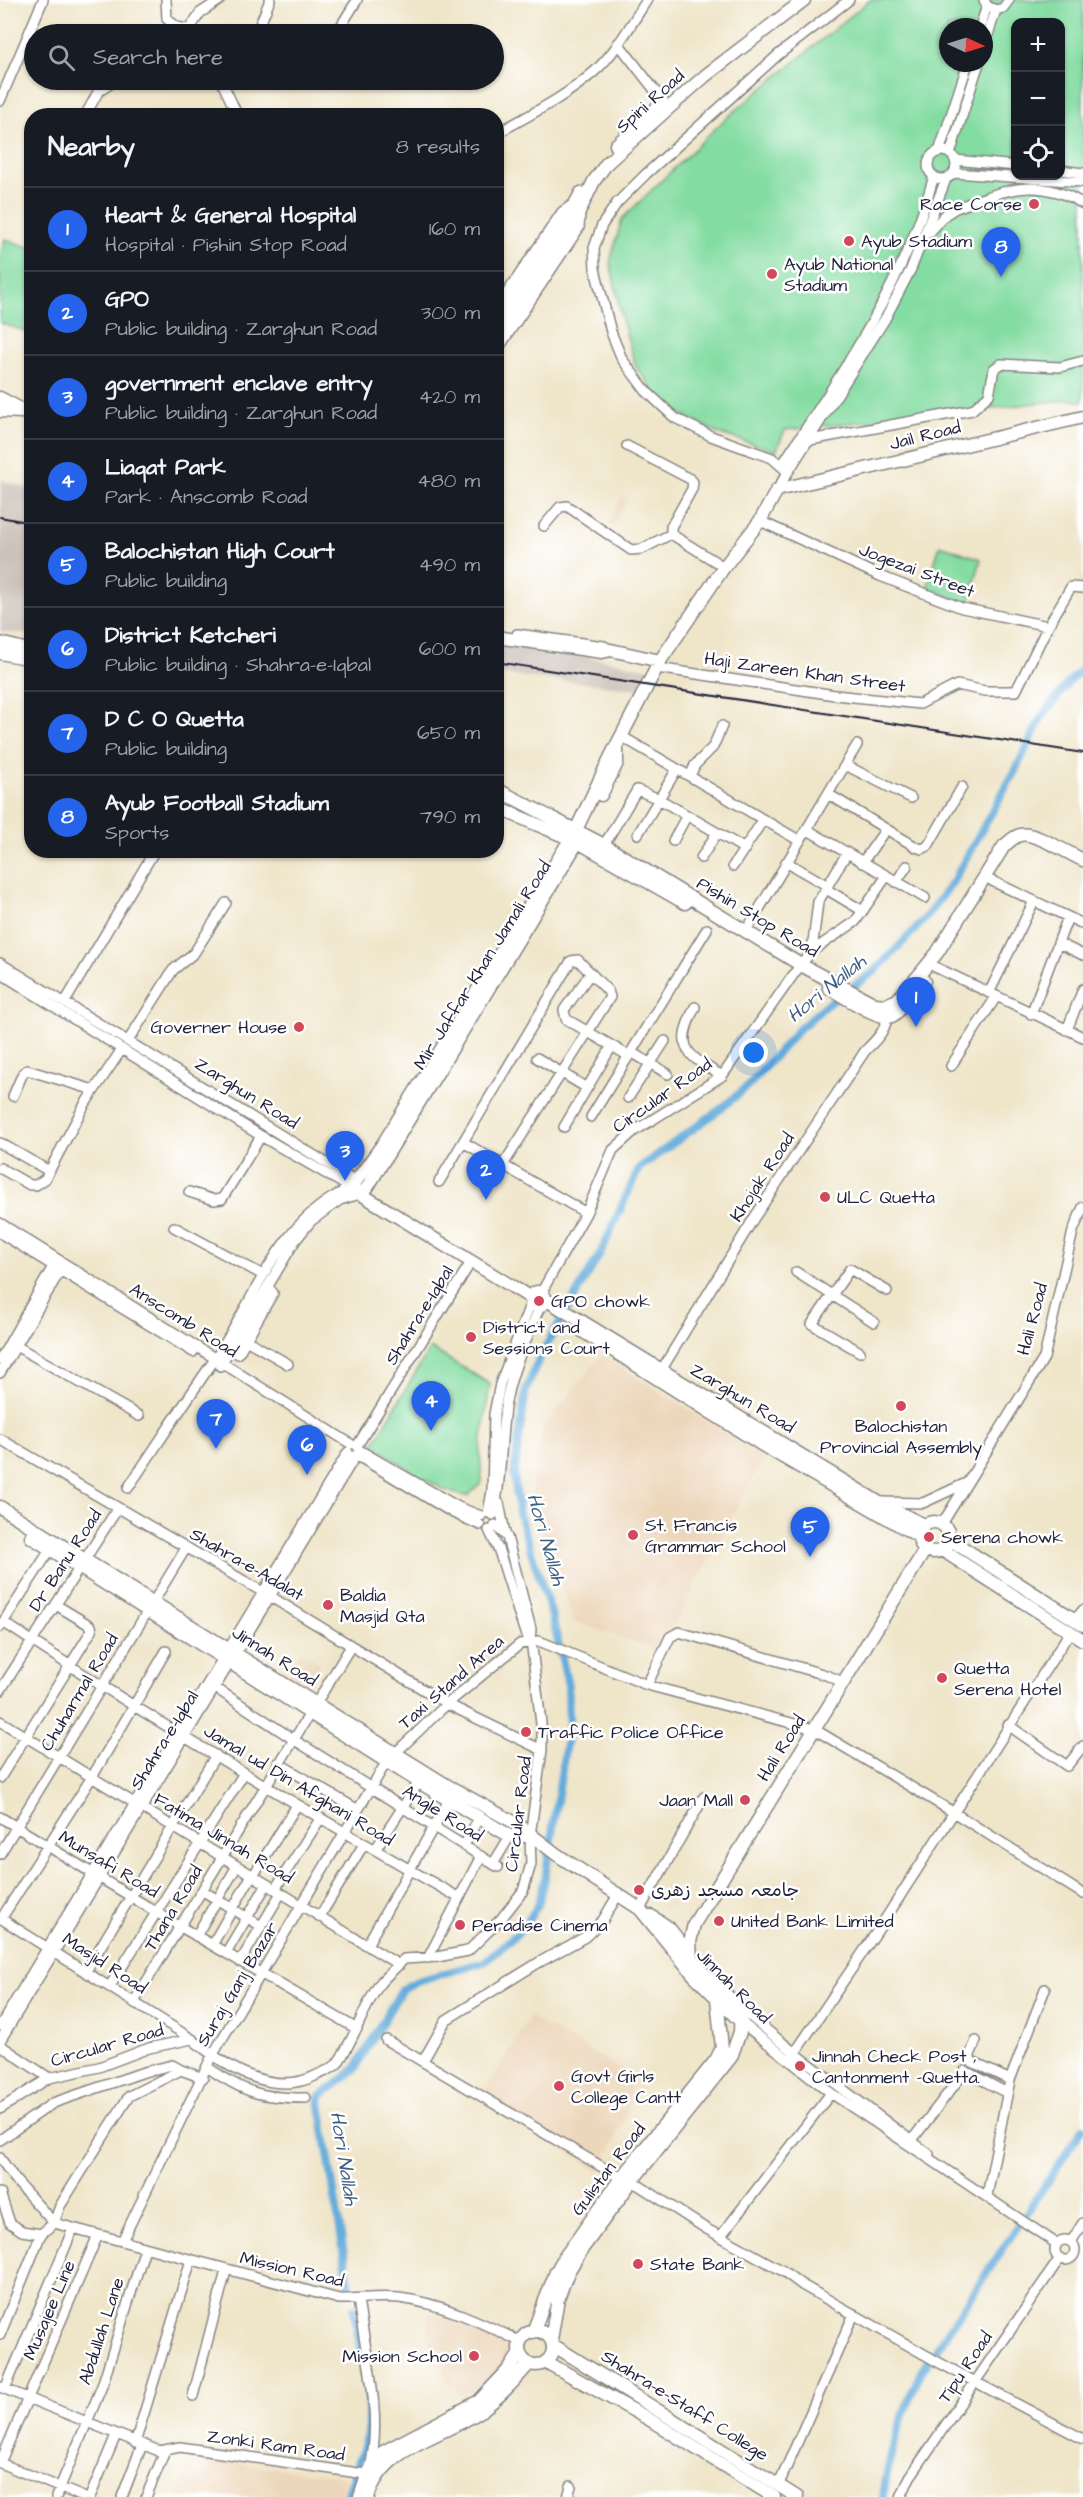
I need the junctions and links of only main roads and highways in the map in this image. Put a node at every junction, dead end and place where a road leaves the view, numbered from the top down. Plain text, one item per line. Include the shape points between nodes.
1 (791, 0) edge
2 (804, 0) edge
3 (577, 207) junction
4 (549, 255) junction
5 (504, 312) edge
6 (504, 325) edge
7 (0, 398) edge
8 (0, 411) edge
9 (24, 411) edge
10 (24, 413) edge
11 (1083, 417) edge
12 (504, 638) edge
13 (0, 643) edge
14 (24, 643) edge
15 (24, 650) edge
16 (24, 652) edge
17 (0, 653) edge
18 (24, 658) edge
19 (656, 669) junction
20 (504, 794) edge
21 (504, 801) edge
22 (504, 809) edge
23 (535, 815) junction
24 (577, 836) junction
25 (602, 849) junction
26 (1083, 860) edge
27 (1083, 867) edge
28 (798, 968) junction
29 (842, 993) junction
30 (887, 1011) junction
31 (359, 1188) junction
32 (538, 1299) junction
33 (797, 1459) junction
34 (0, 1507) edge
35 (0, 1517) edge
36 (921, 1531) junction
37 (949, 1539) junction
38 (925, 1550) junction
39 (942, 1550) junction
40 (82, 1565) junction
41 (1078, 1622) edge
42 (1083, 1640) edge
43 (230, 1657) junction
44 (392, 1756) junction
45 (534, 1839) junction
46 (640, 1909) junction
47 (694, 1924) junction
48 (654, 1926) junction
49 (669, 1928) junction
50 (692, 1956) junction
51 (691, 1971) junction
52 (717, 1999) junction
53 (741, 2009) joint
54 (742, 2024) junction
55 (627, 2180) junction
56 (533, 2332) junction
57 (552, 2343) junction
58 (520, 2347) junction
59 (546, 2362) junction
60 (529, 2364) junction
61 (364, 2474) junction
62 (788, 2492) edge
63 (360, 2497) edge
64 (368, 2497) edge
65 (774, 2497) edge

1 - 3 main road, Spini Road via 635,126 598,164
2 - 3 main road, Spini Road via 705,76 607,163
3 - 4 main road, Spini Road
4 - 5 main road
4 - 6 main road
7 - 9 main road
8 - 10 main road
11 - 19 main road, Jail Road via 777,490 760,521 724,567
12 - 19 main road via 610,651
13 - 14 main road
13 - 15 main road
16 - 17 main road
17 - 18 main road
19 - 24 main road, Mir Jaffar Khan Jamali Road
20 - 23 main road
21 - 23 main road
22 - 23 main road
23 - 24 main road
24 - 25 main road
24 - 31 main road, Mir Jaffar Khan Jamali Road
25 - 28 main road, Pishin Stop Road
25 - 28 main road, Pishin Stop Road via 746,931
26 - 30 main road via 1034,837 1020,835 1011,839 937,953
27 - 30 main road via 1027,843 1017,845 935,967 892,1016
28 - 29 main road, Pishin Stop Road
29 - 30 main road, Pishin Stop Road
29 - 30 main road, Pishin Stop Road via 871,1012
31 - 32 main road, Zarghun Road
31 - 32 main road, Zarghun Road via 471,1262
32 - 33 main road, Zarghun Road
32 - 33 main road, Zarghun Road via 662,1369
33 - 36 main road, Zarghun Road
33 - 36 main road, Zarghun Road via 878,1502
34 - 40 main road, Jinnah Road
35 - 40 main road, Jinnah Road via 50,1550
36 - 37 main road via 933,1522 942,1524
36 - 38 main road via 920,1544
37 - 39 main road
37 - 41 main road
38 - 39 main road
38 - 47 main road, Hali Road
39 - 41 main road
40 - 43 main road, Jinnah Road
41 - 42 main road
43 - 44 main road, Jinnah Road via 316,1703
43 - 44 main road, Jinnah Road via 309,1714
44 - 45 main road, Jinnah Road via 517,1824
44 - 45 main road, Jinnah Road via 418,1782 510,1836
45 - 46 main road, Jinnah Road
46 - 48 main road, Jinnah Road
46 - 49 main road, Jinnah Road
47 - 49 main road
47 - 50 main road, Hali Road
48 - 49 main road
48 - 51 main road, Jinnah Road
49 - 50 main road, Jinnah Road
50 - 51 main road, Hali Road
50 - 53 main road, Jinnah Road via 705,1975
51 - 52 main road, Jinnah Road
52 - 54 main road, Jinnah Road
52 - 55 main road, Gulistan Road via 722,2048
53 - 54 main road, Gulistan Road
54 - 55 main road, Gulistan Road via 731,2057
55 - 56 main road, Gulistan Road via 564,2258
55 - 57 main road, Gulistan Road via 568,2272 558,2298
56 - 57 main road via 543,2333
56 - 58 main road
57 - 59 main road via 552,2354
57 - 62 main road, Shahra-e-Staff College
58 - 60 main road
58 - 61 main road via 511,2367 479,2401 383,2452
59 - 60 main road
59 - 65 main road, Shahra-e-Staff College via 647,2418
60 - 61 main road via 506,2391 478,2412
61 - 63 main road
61 - 64 main road

